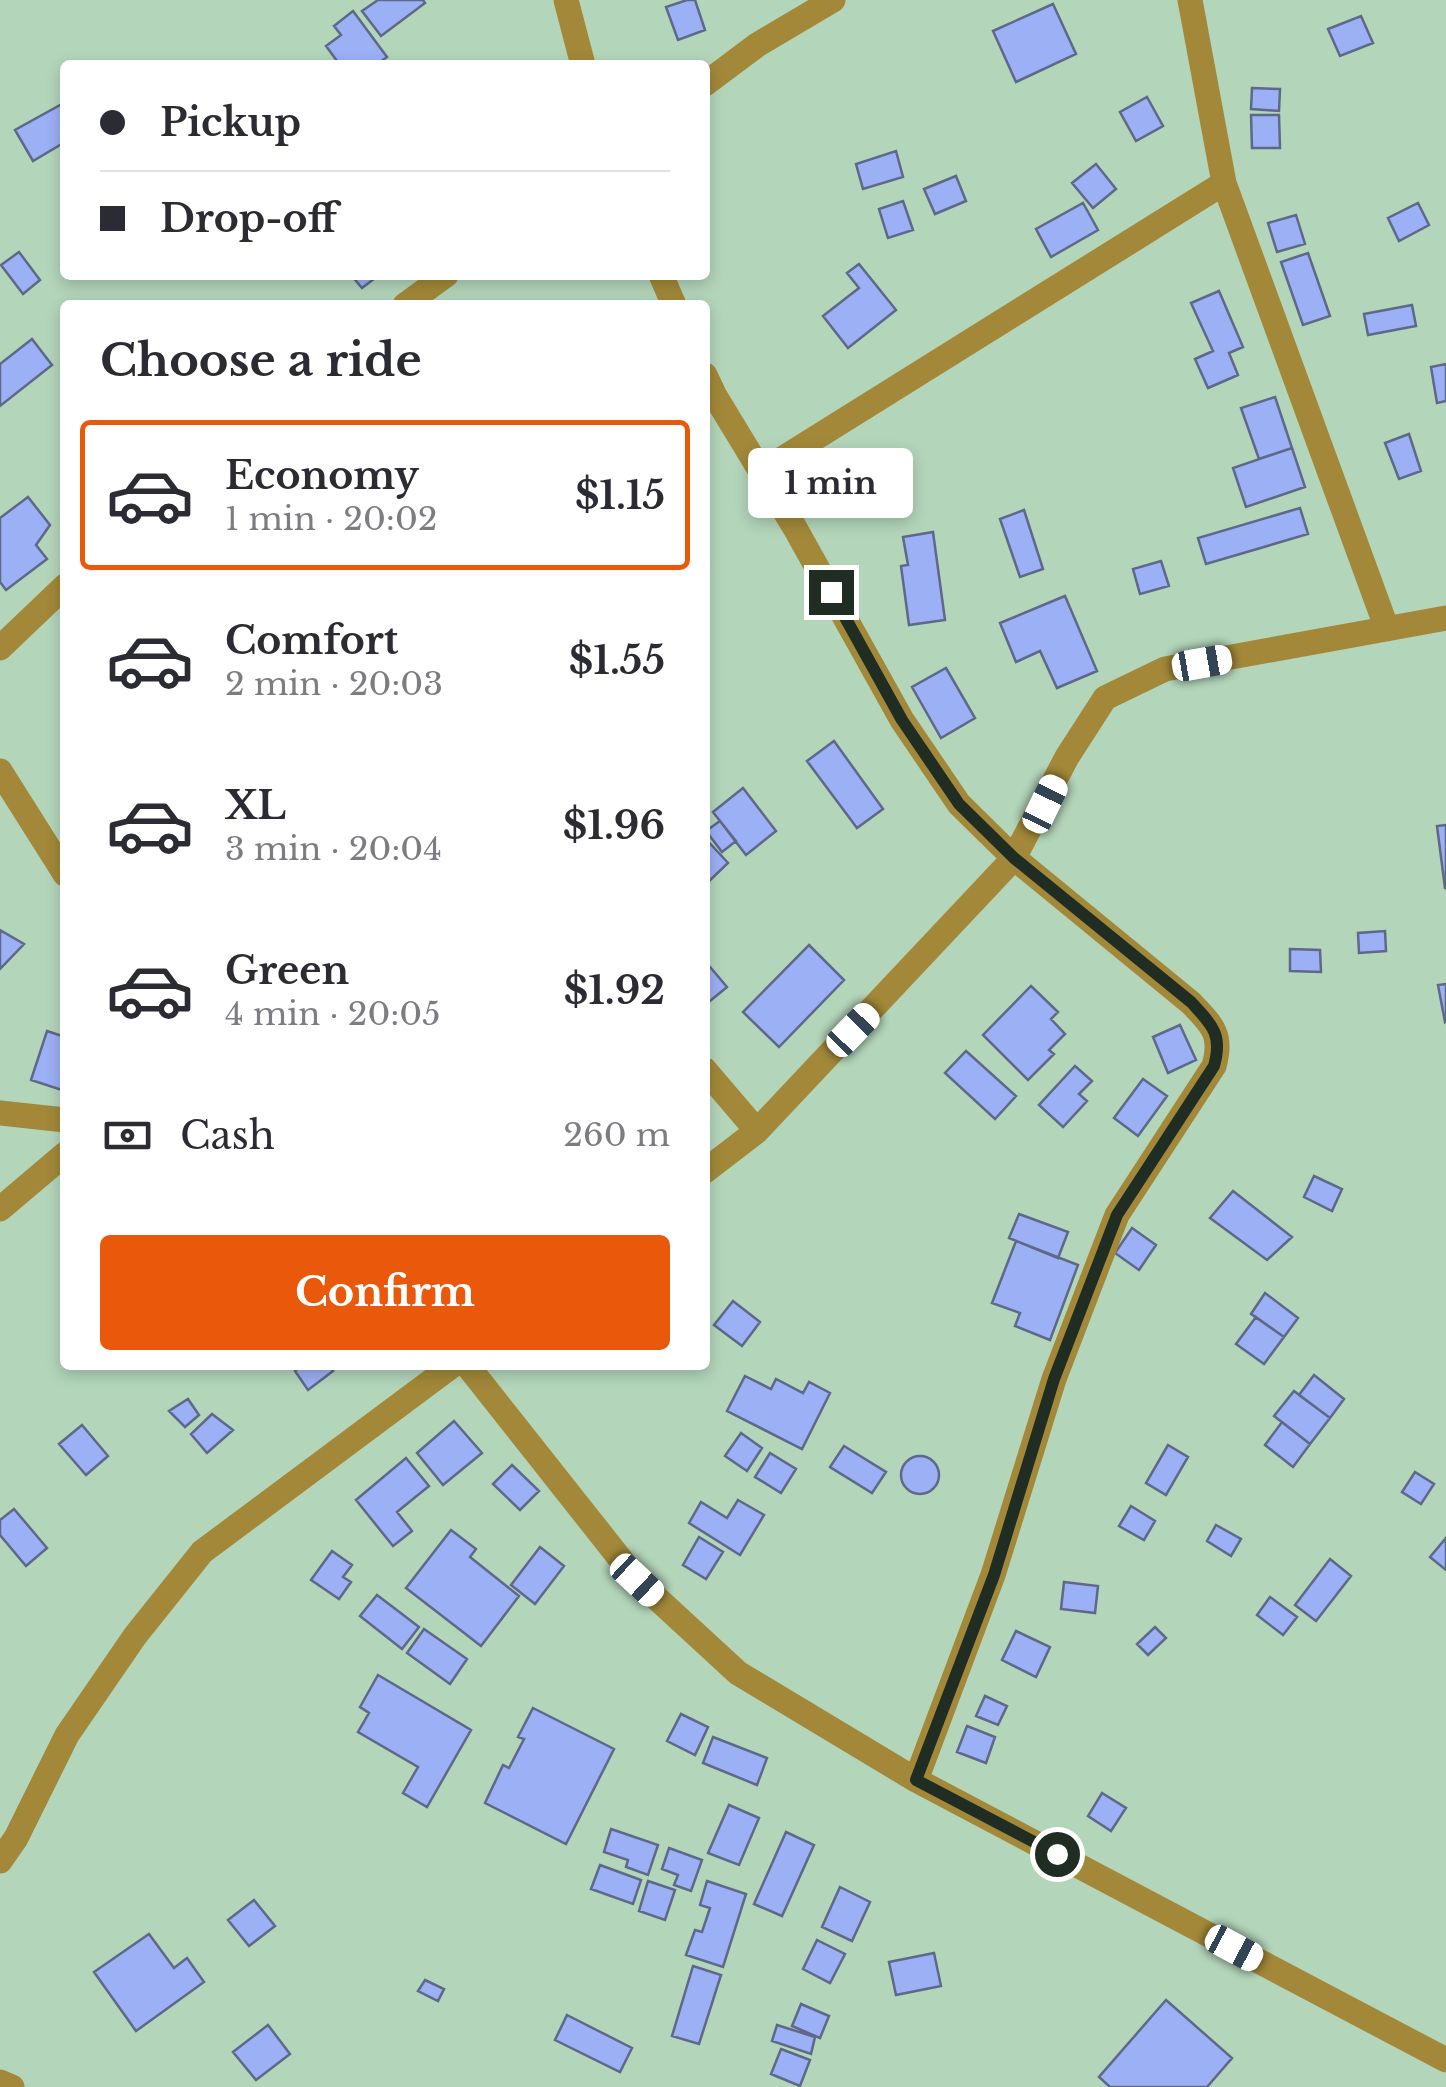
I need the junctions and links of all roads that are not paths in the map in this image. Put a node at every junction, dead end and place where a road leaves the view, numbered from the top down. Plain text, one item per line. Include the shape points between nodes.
1 (566, 0) edge
2 (833, 0) edge
3 (1190, 0) edge
4 (583, 60) edge
5 (710, 80) edge
6 (1224, 183) junction
7 (439, 280) edge
8 (412, 300) edge
9 (710, 386) edge
10 (761, 472) junction
11 (60, 591) edge
12 (1446, 618) edge
13 (1386, 629) junction
14 (0, 648) edge
15 (0, 771) edge
16 (1014, 858) junction
17 (60, 866) edge
18 (710, 1076) edge
19 (0, 1113) edge
20 (60, 1119) edge
21 (757, 1131) junction
22 (60, 1158) edge
23 (710, 1168) edge
24 (0, 1209) edge
25 (446, 1370) edge
26 (471, 1370) edge
27 (916, 1780) junction
28 (0, 1860) edge
29 (1446, 2060) edge
30 (0, 2082) edge
31 (12, 2087) edge

1 - 4 street
2 - 5 street
3 - 6 street
6 - 10 street
6 - 13 street
7 - 8 street
9 - 10 street
10 - 16 street via 902,720 959,804
11 - 14 street
12 - 13 street
13 - 16 street via 1165,669 1106,698
15 - 17 street
16 - 21 street
16 - 27 street via 1191,1002 1213,1026 1220,1046 1214,1066 1117,1215
18 - 21 street
19 - 20 street
21 - 23 street
22 - 24 street
25 - 28 street via 202,1552 67,1735
26 - 27 street via 637,1580 723,1660
27 - 29 street
30 - 31 street

